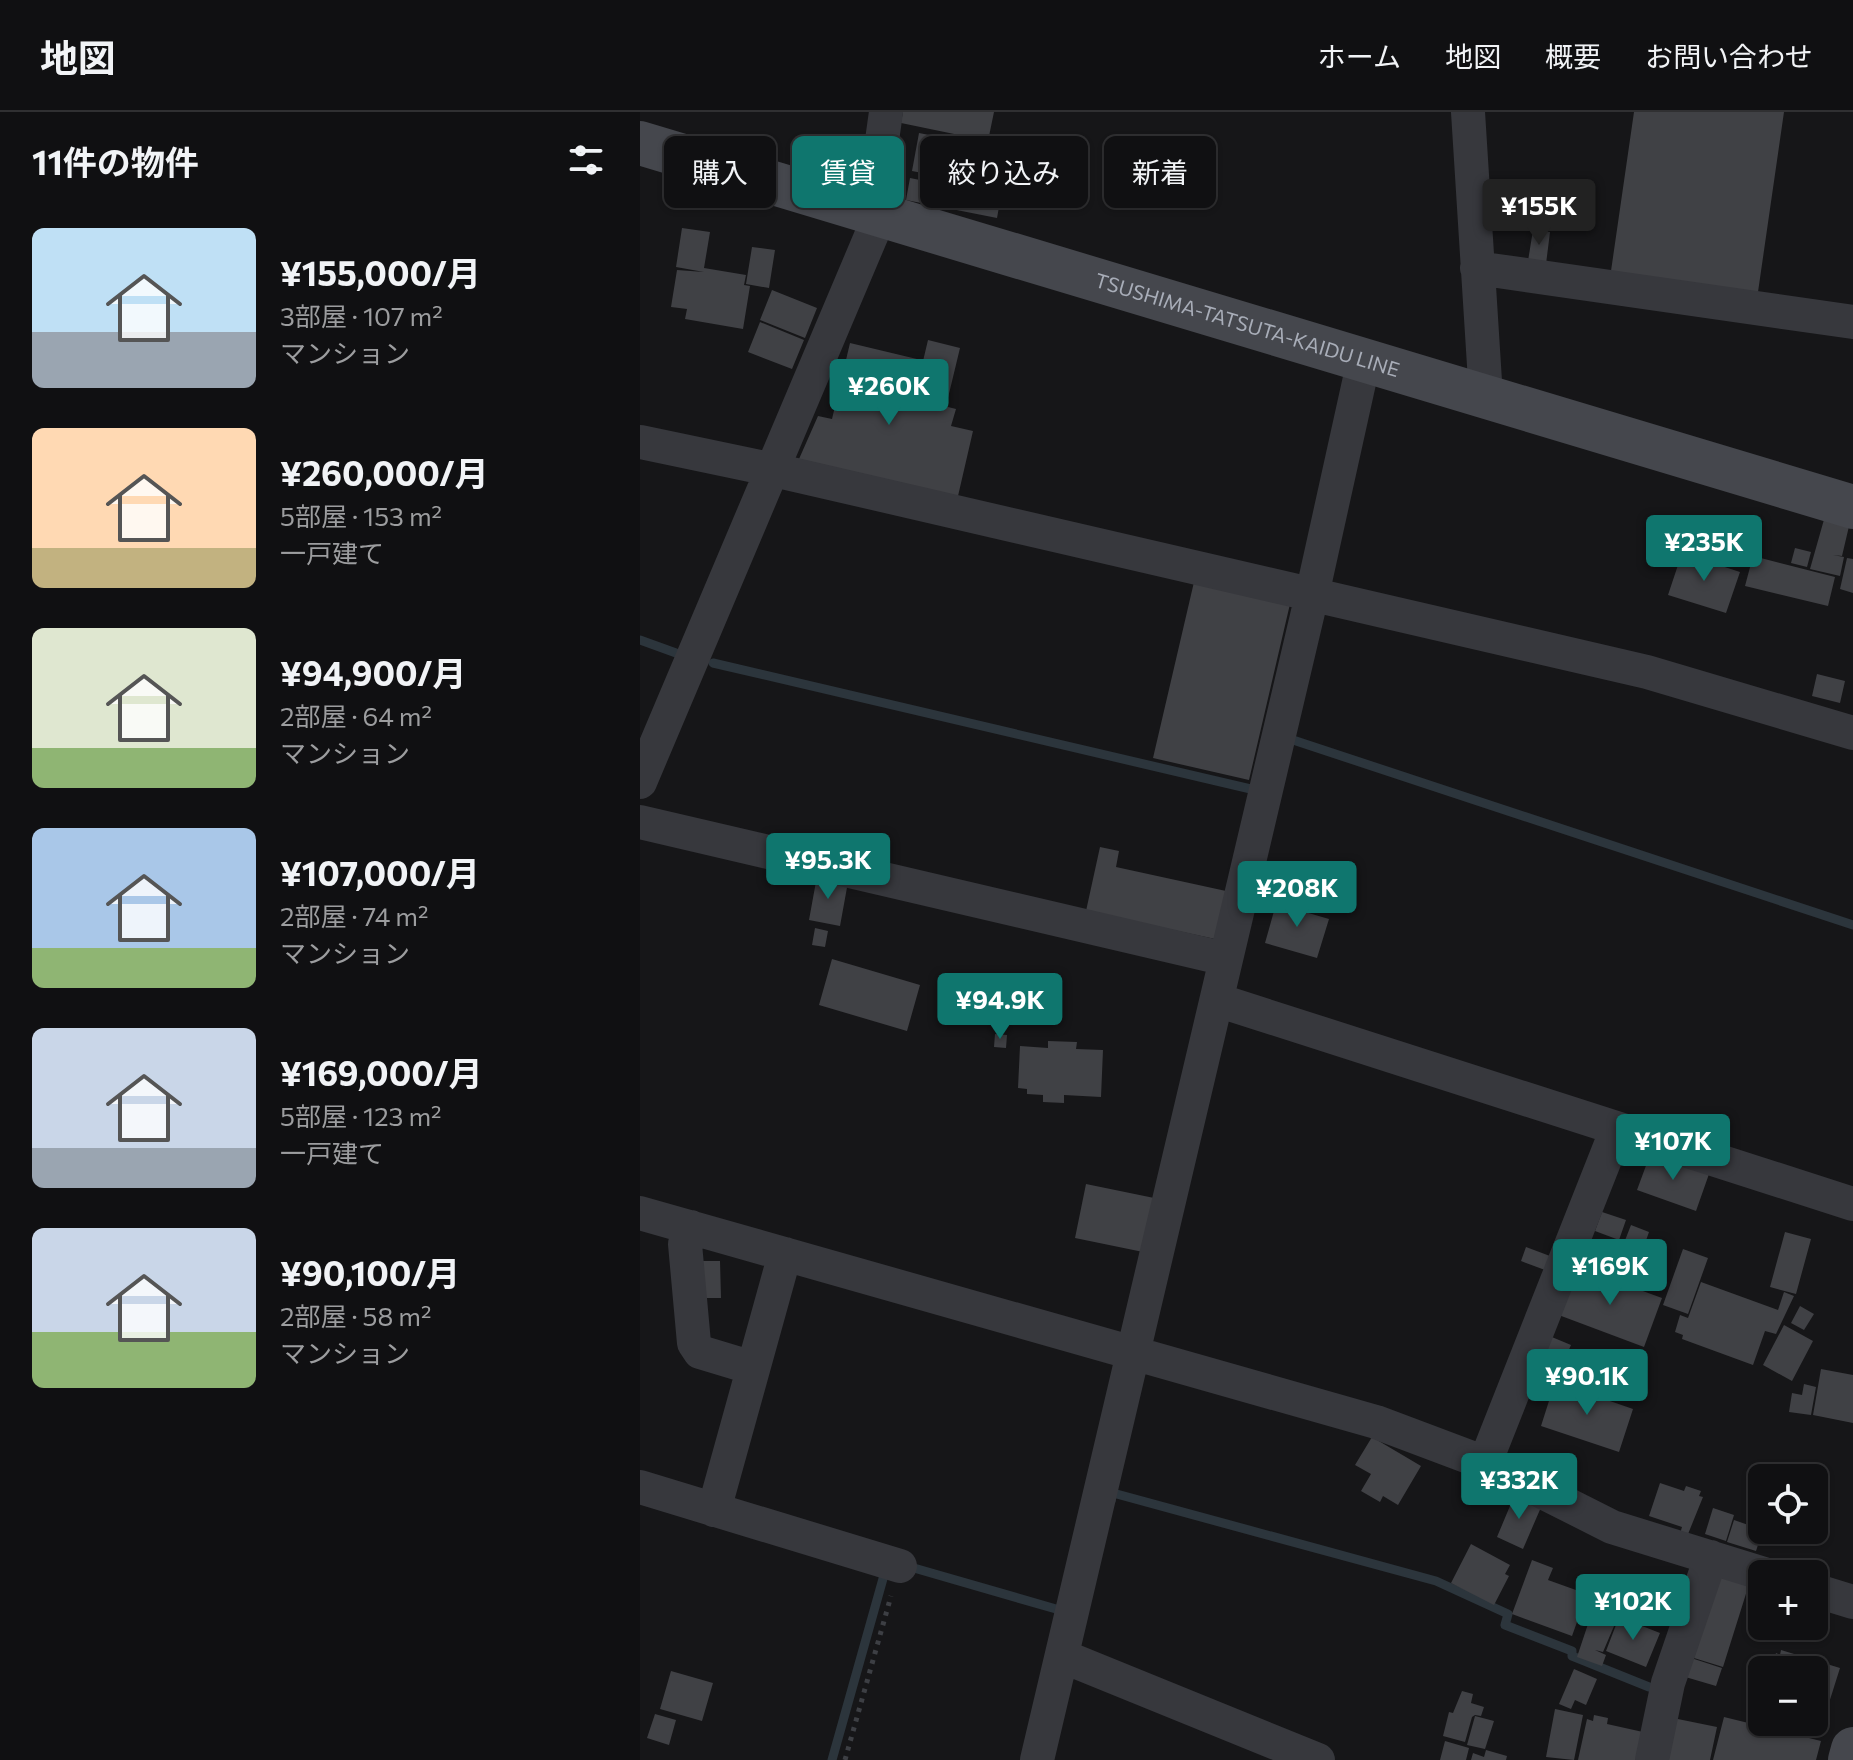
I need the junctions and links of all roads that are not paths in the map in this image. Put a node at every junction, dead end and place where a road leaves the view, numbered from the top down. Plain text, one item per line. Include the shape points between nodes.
1 (886, 112) edge
2 (1468, 112) edge
3 (640, 143) edge
4 (876, 213) junction
5 (1477, 268) junction
6 (1853, 322) edge
7 (1364, 360) junction
8 (1486, 397) junction
9 (640, 442) edge
10 (774, 470) junction
11 (1853, 507) edge
12 (1312, 595) junction
13 (1853, 733) edge
14 (640, 782) edge
15 (640, 822) edge
16 (1226, 959) junction
17 (1217, 1000) junction
18 (1617, 1129) junction
19 (1853, 1204) edge
20 (640, 1213) edge
21 (691, 1227) junction
22 (785, 1254) junction
23 (1135, 1353) junction
24 (753, 1368) junction
25 (1485, 1463) junction
26 (640, 1487) edge
27 (714, 1510) junction
28 (1711, 1557) junction
29 (900, 1566) road end
30 (1748, 1569) edge
31 (1828, 1594) edge
32 (1853, 1602) edge
33 (1062, 1656) junction
34 (1853, 1749) edge
35 (1037, 1760) edge
36 (1318, 1760) edge
37 (1652, 1760) edge
38 (1850, 1760) edge

1 - 4 street
2 - 5 street
3 - 4 main road, TSUSHIMA-TATSUTA-KAIDU LINE
4 - 7 main road, TSUSHIMA-TATSUTA-KAIDU LINE
4 - 10 street
5 - 6 street
5 - 8 street
7 - 8 main road, TSUSHIMA-TATSUTA-KAIDU LINE
7 - 12 street
8 - 11 main road, TSUSHIMA-TATSUTA-KAIDU LINE
9 - 10 street
10 - 12 street
10 - 14 street
12 - 13 street via 1647,672
12 - 16 street
15 - 16 street
16 - 17 street
17 - 18 street
17 - 23 street
18 - 19 street
18 - 25 street
20 - 21 street
21 - 22 street
21 - 24 street via 685,1244 694,1343 700,1352
22 - 23 street
22 - 24 street
23 - 25 street via 1376,1422
23 - 33 street
24 - 27 street
25 - 28 street via 1612,1527
26 - 27 street
27 - 29 street
28 - 30 street
28 - 37 street via 1668,1683
31 - 32 street
33 - 35 street
33 - 36 street
34 - 38 main road

